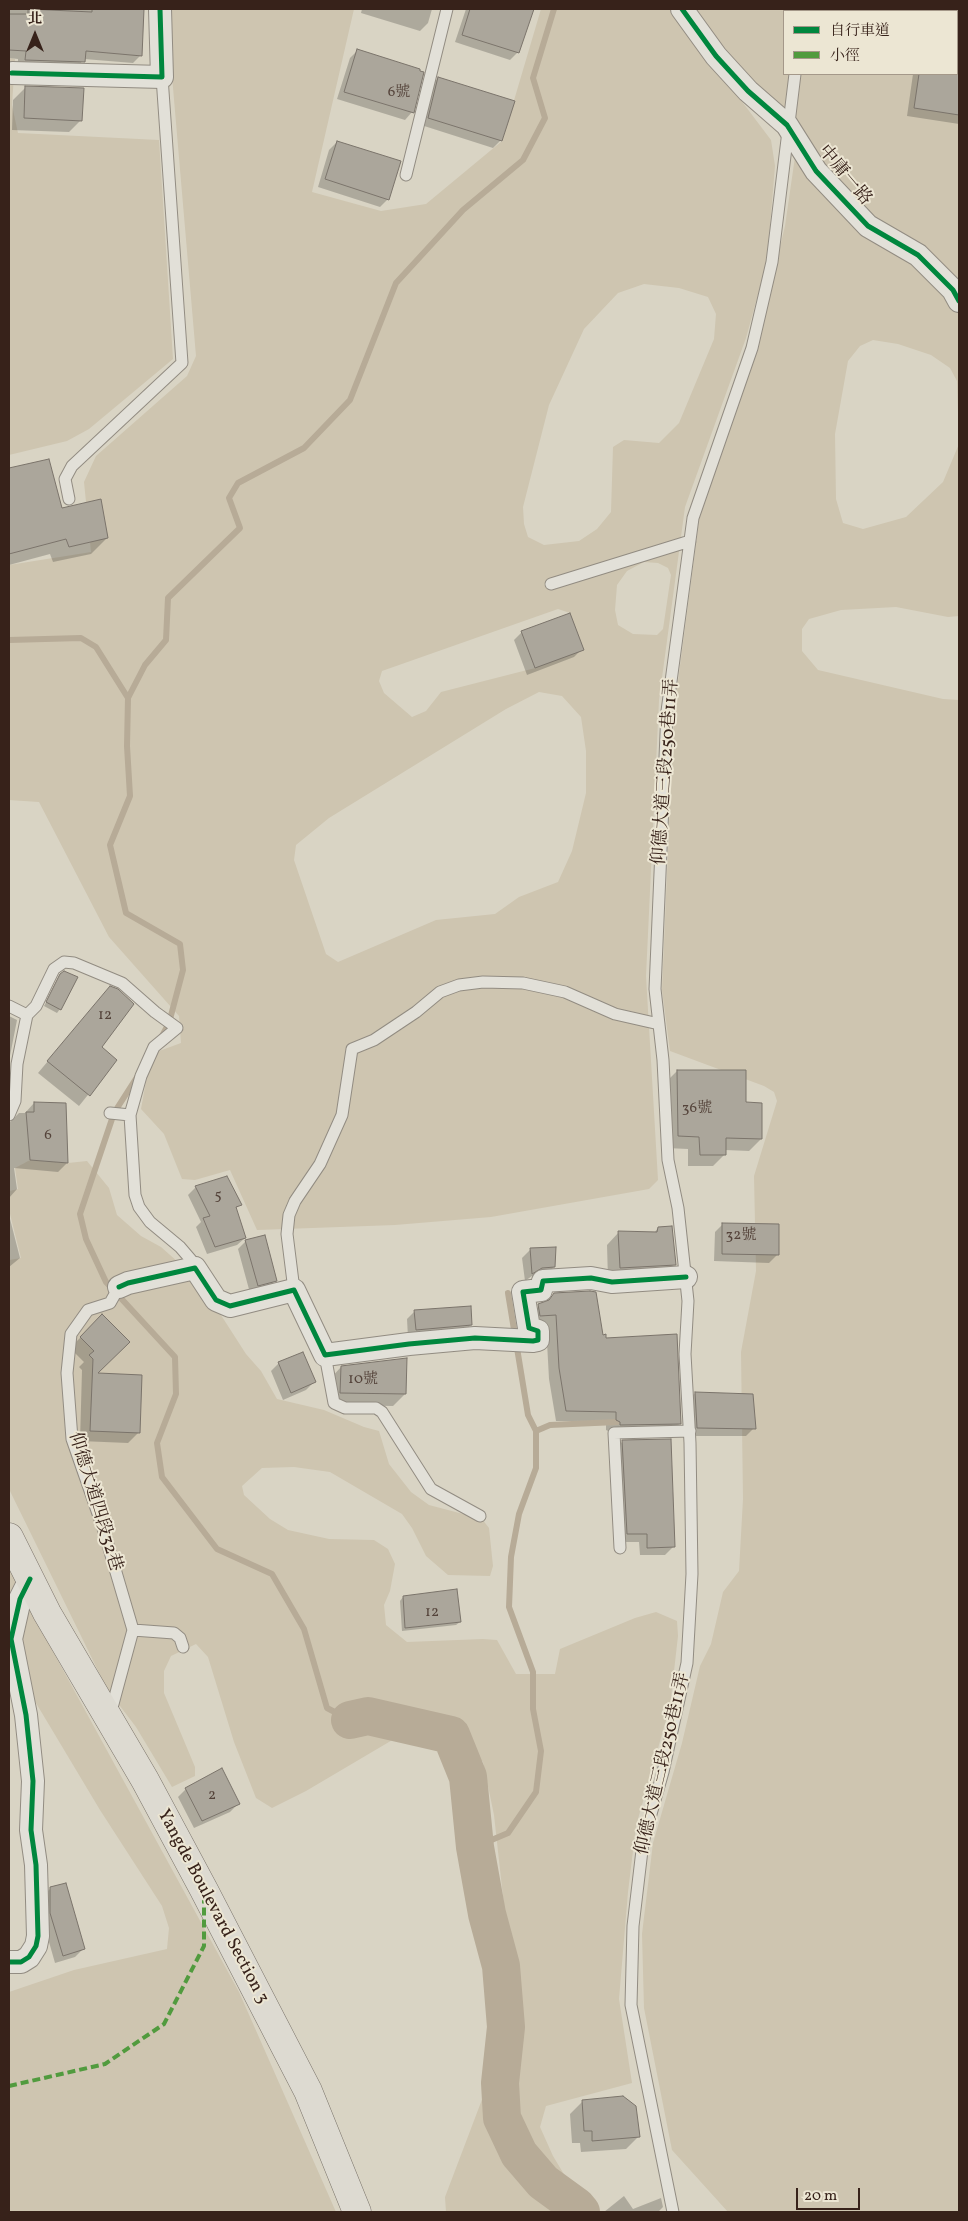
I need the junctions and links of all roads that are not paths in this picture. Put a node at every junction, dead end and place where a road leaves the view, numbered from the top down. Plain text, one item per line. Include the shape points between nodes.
1 (160, 9) edge
2 (447, 9) edge
3 (682, 9) edge
4 (12, 73) dead end
5 (795, 75) edge
6 (162, 77) junction
7 (787, 125) junction
8 (406, 175) dead end
9 (959, 302) edge
10 (69, 499) dead end
11 (690, 541) junction
12 (551, 584) dead end
13 (9, 1006) edge
14 (27, 1015) junction
15 (659, 1024) junction
16 (110, 1113) dead end
17 (127, 1114) junction
18 (9, 1115) edge
19 (686, 1277) junction
20 (294, 1290) junction
21 (115, 1295) joint
22 (216, 1300) junction
23 (325, 1355) junction
24 (690, 1431) junction
25 (480, 1516) dead end
26 (9, 1537) edge
27 (620, 1548) dead end
28 (30, 1579) junction
29 (133, 1630) junction
30 (183, 1648) dead end
31 (109, 1719) junction
32 (9, 1962) edge
33 (357, 2212) edge
34 (673, 2212) edge

1 - 6 street
2 - 8 lane
3 - 7 street, 中庸一路 via 716,56
4 - 6 street
5 - 7 lane, 仰德大道三段250巷11弄
6 - 10 lane via 182,363 72,466 64,479
7 - 9 street, 中庸一路 via 816,171 868,226 918,255 953,290
7 - 11 lane, 仰德大道三段250巷11弄 via 772,262 752,348 693,518
11 - 12 lane
11 - 15 lane, 仰德大道三段250巷11弄 via 667,711 656,989
13 - 14 lane
14 - 17 lane via 36,1006 54,969 64,962 74,962 122,983 177,1028 154,1047
14 - 18 lane via 17,1064 15,1101
15 - 19 lane, 仰德大道三段250巷11弄 via 668,1160 678,1208
15 - 20 lane via 615,1014 565,992 523,983 483,982 459,985 440,992 374,1040 352,1049 342,1116 320,1164 289,1215 287,1234
16 - 17 lane
17 - 22 lane via 135,1195 139,1206 150,1222 180,1247 200,1270
19 - 23 street via 612,1282 591,1278 543,1281 542,1290 523,1292 529,1328 538,1331 538,1340 475,1338
19 - 24 lane, 仰德大道三段250巷11弄 via 685,1354
20 - 22 street via 230,1306
20 - 23 street
21 - 22 street, 仰德大道四段32巷 via 128,1283 195,1268
21 - 29 lane, 仰德大道四段32巷 via 88,1310 71,1334 67,1372 72,1439
23 - 25 lane via 334,1404 345,1408 376,1408 382,1412 431,1488
24 - 27 lane via 614,1433
24 - 34 lane, 仰德大道三段250巷11弄 via 692,1574 687,1663 663,1772 643,1842 633,1926 631,2005
26 - 28 main road, Yangde Boulevard Section 3
28 - 31 main road, Yangde Boulevard Section 3
28 - 32 street via 20,1599 11,1639 26,1715 33,1781 31,1830 36,1865 38,1936 29,1957 21,1962
29 - 30 lane via 174,1633 180,1638
29 - 31 lane
31 - 33 main road, Yangde Boulevard Section 3 via 204,1890 308,2091

